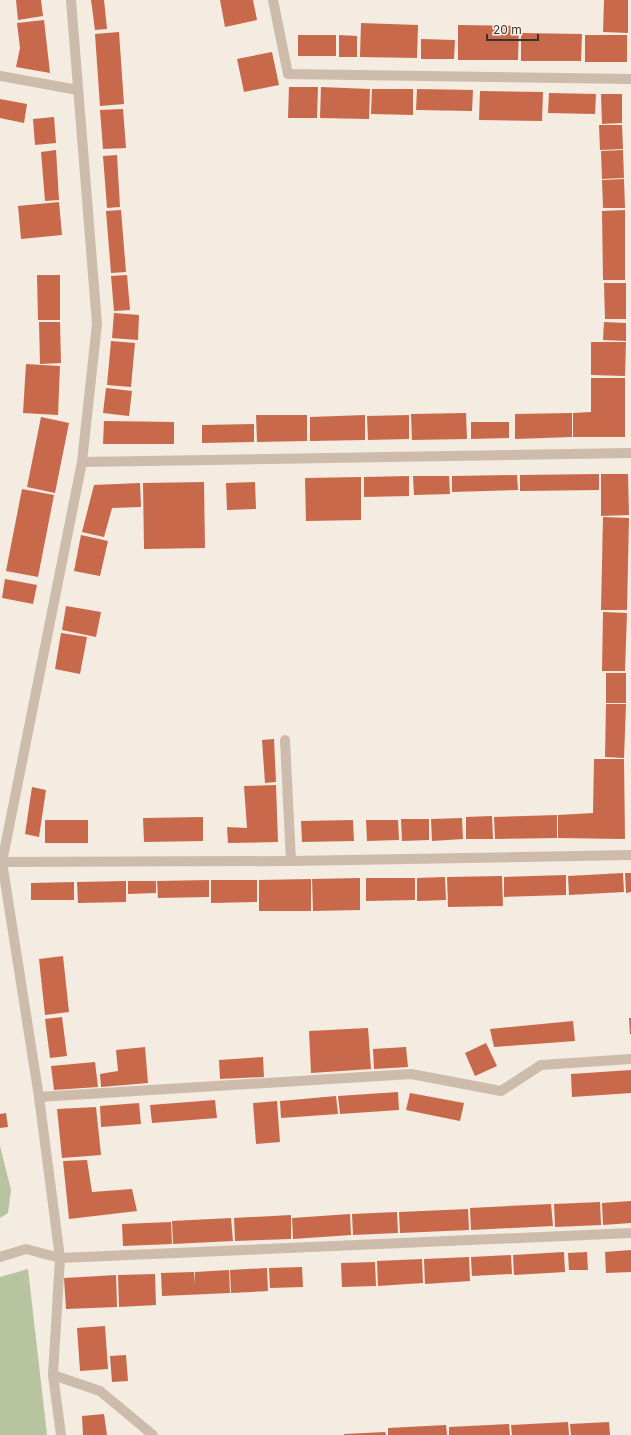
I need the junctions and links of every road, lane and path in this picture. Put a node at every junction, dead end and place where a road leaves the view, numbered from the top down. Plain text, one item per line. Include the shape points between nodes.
1 (71, 0) edge
2 (273, 0) edge
3 (0, 76) edge
4 (631, 79) edge
5 (78, 90) junction
6 (631, 453) edge
7 (82, 462) junction
8 (285, 740) dead end
9 (631, 855) edge
10 (291, 861) junction
11 (2, 862) junction
12 (631, 1059) edge
13 (39, 1097) junction
14 (631, 1233) edge
15 (0, 1257) edge
16 (60, 1258) junction
17 (53, 1375) junction
18 (61, 1435) edge
19 (153, 1435) edge

1 - 5 street
2 - 4 street via 288,74
3 - 5 street
5 - 7 street via 97,324
6 - 7 street
7 - 11 street
8 - 10 street
9 - 10 street
10 - 11 street
11 - 13 street
12 - 13 street via 542,1065 501,1090 411,1074
13 - 16 street
14 - 16 street
15 - 16 street via 26,1249
16 - 17 street
17 - 18 street
17 - 19 street via 100,1391

